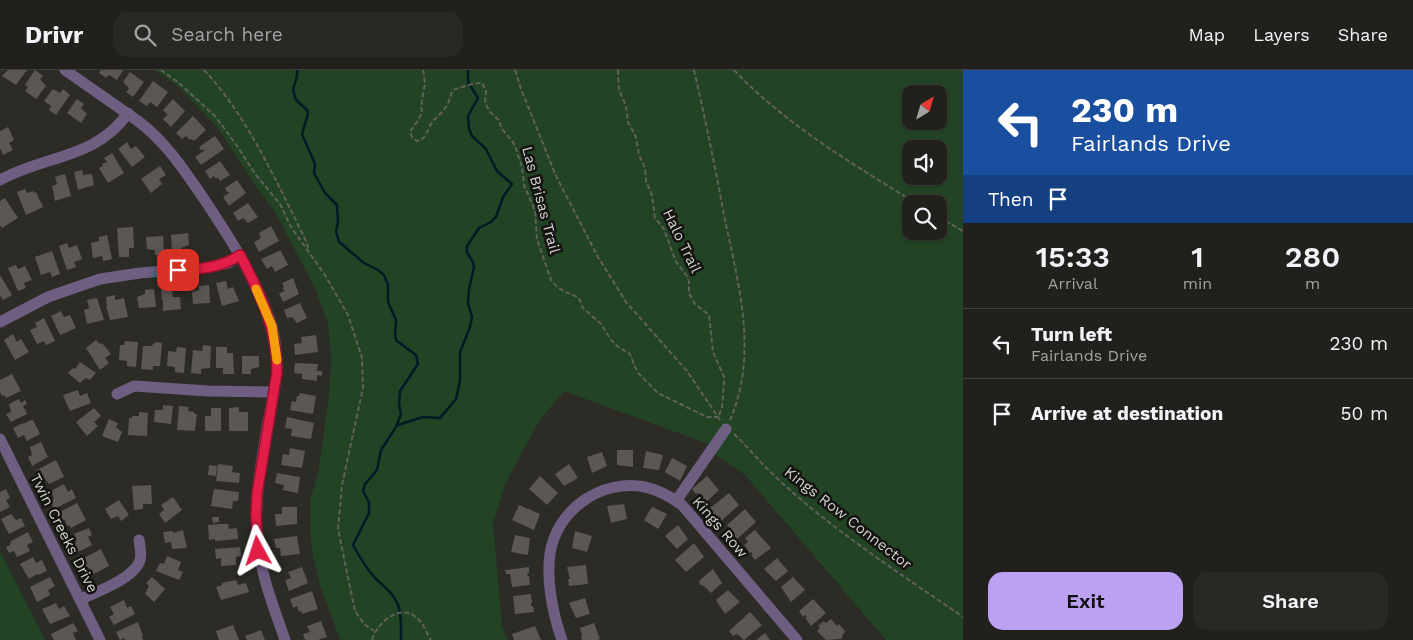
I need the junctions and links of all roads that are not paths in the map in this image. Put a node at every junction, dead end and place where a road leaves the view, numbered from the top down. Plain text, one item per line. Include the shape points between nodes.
1 (65, 70) edge
2 (128, 113) junction
3 (0, 180) edge
4 (240, 255) junction
5 (0, 322) edge
6 (274, 392) junction
7 (117, 394) dead end
8 (726, 429) road end
9 (0, 439) edge
10 (676, 501) junction
11 (139, 540) dead end
12 (81, 599) junction
13 (100, 640) edge
14 (285, 640) edge
15 (562, 640) edge
16 (798, 640) edge

1 - 2 street
2 - 3 street via 97,143
2 - 4 street via 150,129 171,151
4 - 5 street via 228,263 212,267 122,275 94,281 48,297
4 - 6 street via 273,332 277,355
6 - 7 street via 134,386
6 - 14 street via 257,494 256,530 262,567
8 - 10 street
9 - 12 street, Twin Creeks Drive
10 - 15 street, Kings Row via 658,491 632,486 606,489 575,507 565,518 553,540 549,568 554,611
10 - 16 street, Kings Row via 691,514
11 - 12 street via 140,561 133,572
12 - 13 street, Twin Creeks Drive

